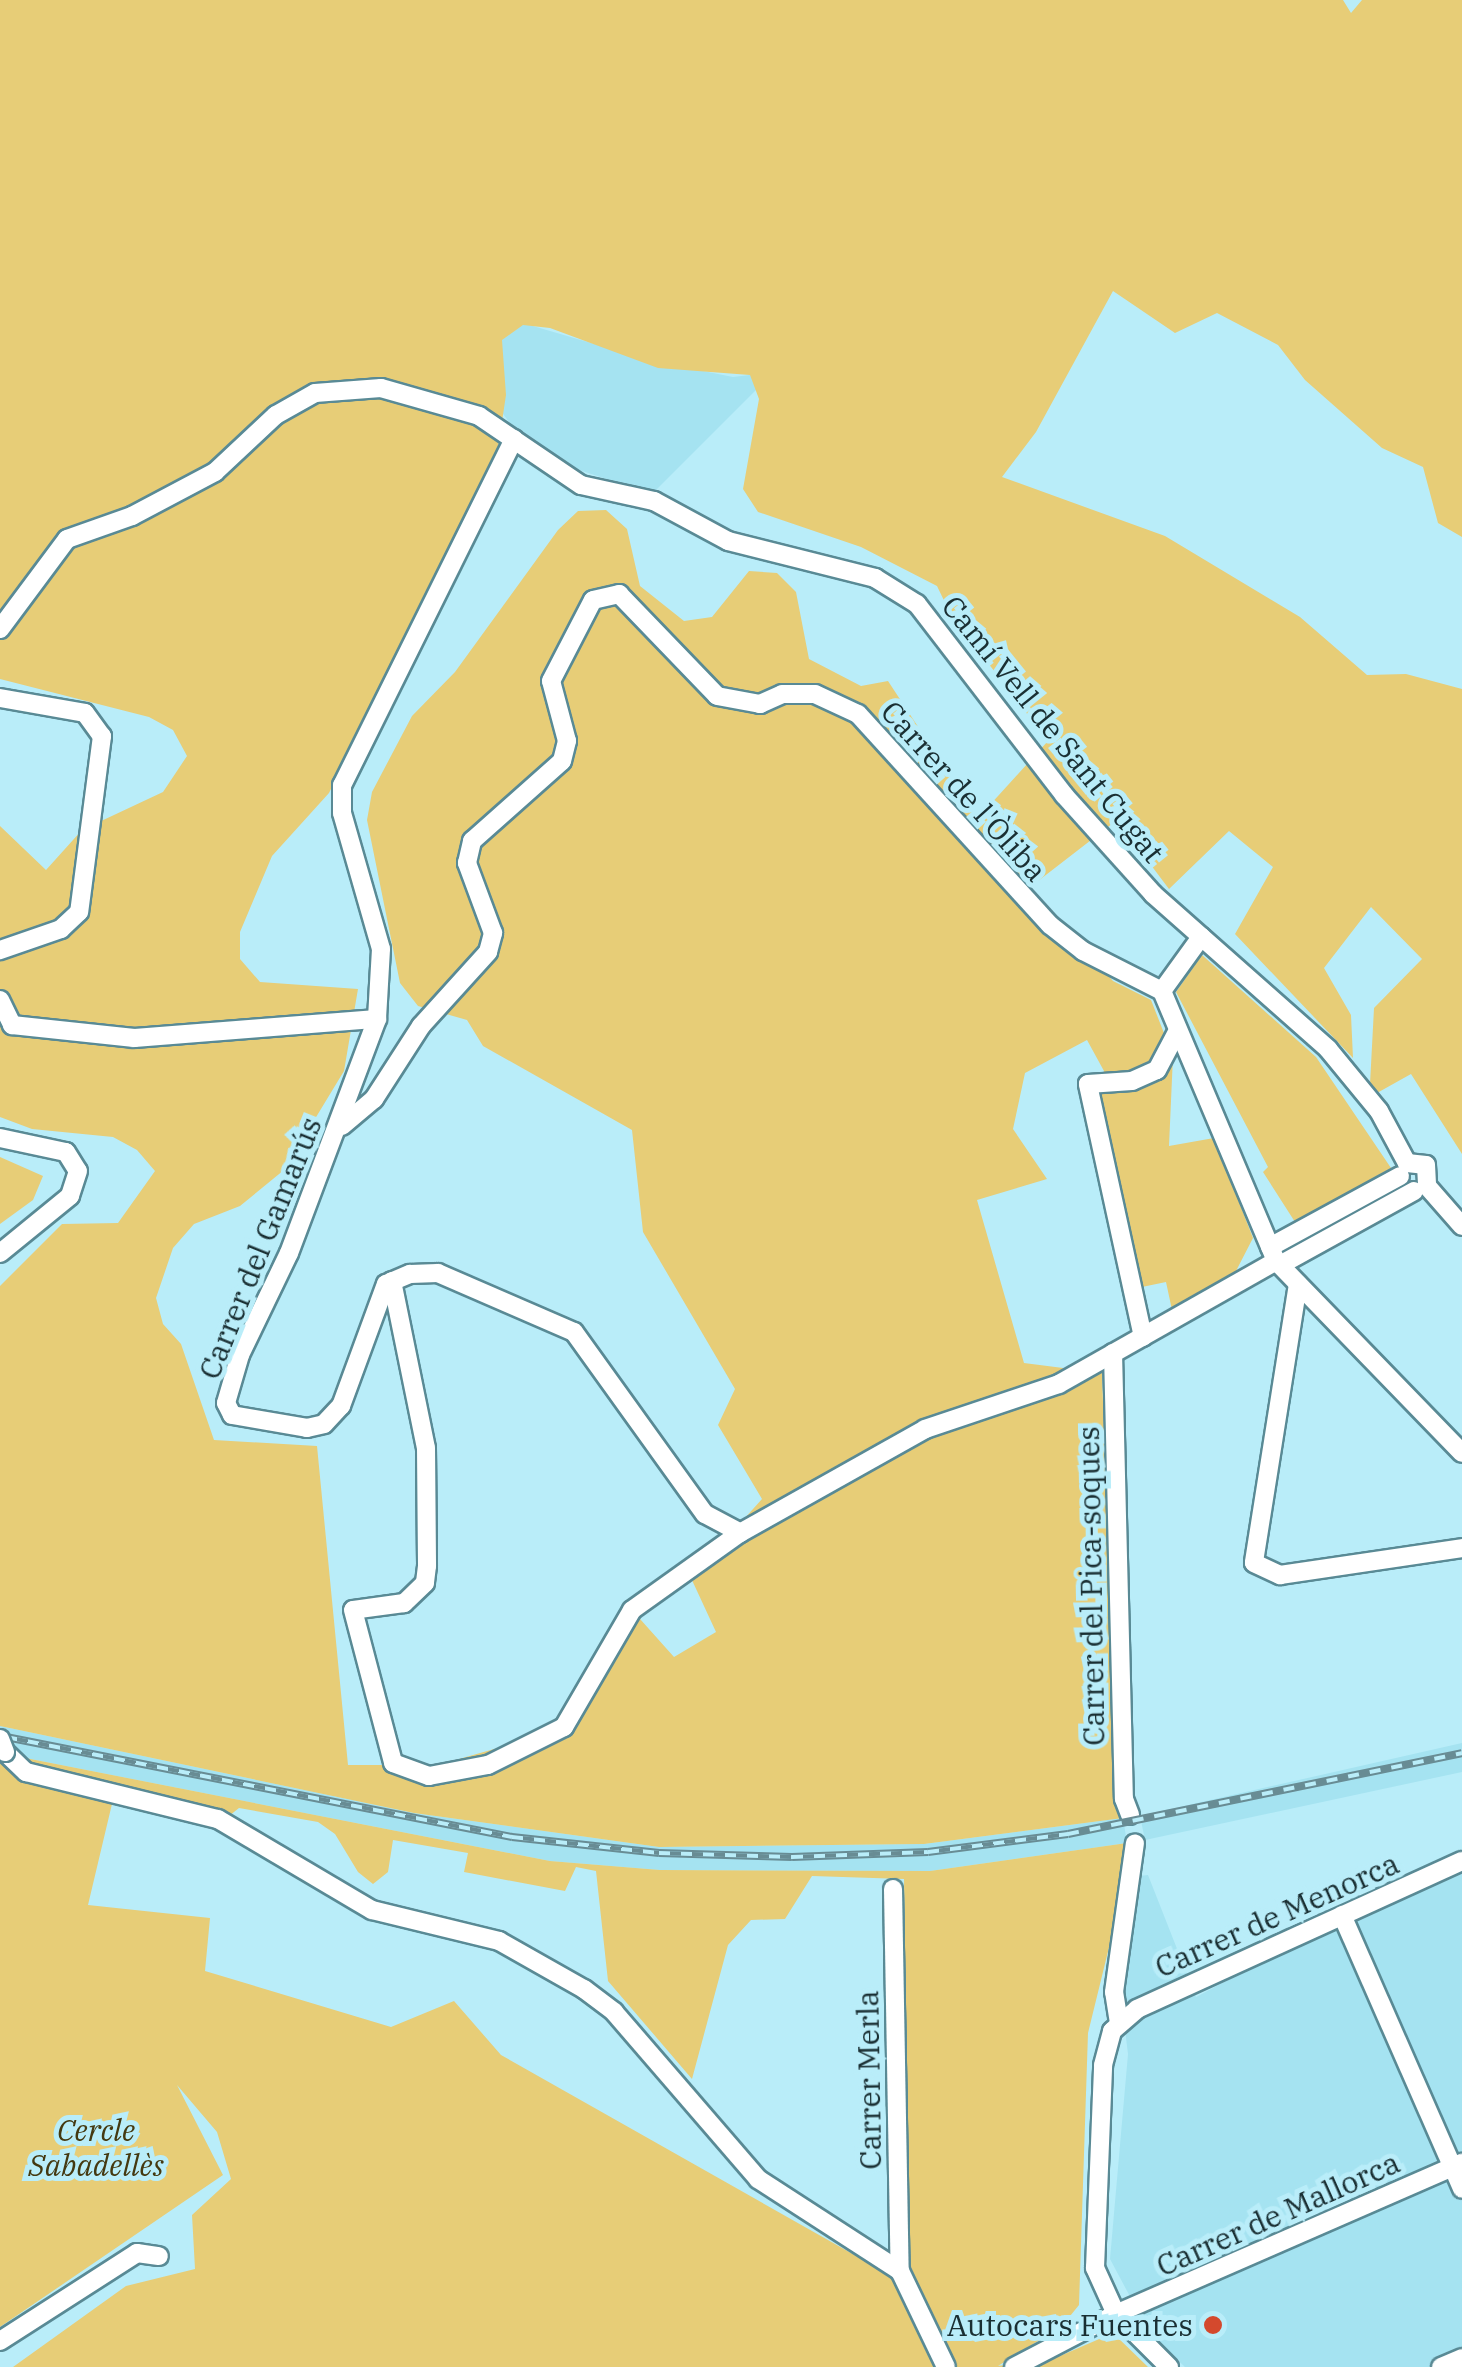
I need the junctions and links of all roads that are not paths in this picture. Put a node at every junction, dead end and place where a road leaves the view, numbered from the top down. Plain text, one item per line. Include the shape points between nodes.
1 (514, 440) junction
2 (0, 629) edge
3 (0, 698) edge
4 (1201, 937) junction
5 (0, 950) edge
6 (1162, 991) junction
7 (0, 1000) edge
8 (377, 1019) junction
9 (1176, 1034) junction
10 (340, 1127) junction
11 (0, 1138) edge
12 (1404, 1169) junction
13 (1421, 1188) junction
14 (1462, 1226) edge
15 (0, 1254) edge
16 (1276, 1258) junction
17 (392, 1281) junction
18 (1298, 1284) junction
19 (1142, 1337) junction
20 (1113, 1354) junction
21 (1462, 1452) edge
22 (740, 1532) junction
23 (1462, 1548) edge
24 (3, 1746) edge
25 (1130, 1815) dead end
26 (1136, 1844) dead end
27 (1462, 1861) edge
28 (893, 1888) dead end
29 (1342, 1914) junction
30 (1118, 2023) junction
31 (1457, 2165) edge
32 (1462, 2189) edge
33 (159, 2256) dead end
34 (900, 2271) junction
35 (1116, 2314) junction
36 (0, 2340) edge
37 (1462, 2358) edge
38 (946, 2367) edge
39 (1014, 2367) edge
40 (1170, 2367) edge
41 (1441, 2367) edge

1 - 2 street, Camí Vell de Sant Cugat via 493,422 413,394 354,386 315,393 276,415 214,472 132,516 67,539
1 - 4 street, Camí Vell de Sant Cugat via 581,485 654,501 728,541 876,578 904,594 929,616 1064,795
1 - 8 street, Carrer del Gamarús via 342,785 342,813 381,948
3 - 5 street via 84,713 102,736 79,912 61,929
4 - 6 street
4 - 12 street, Camí Vell de Sant Cugat via 1328,1049 1379,1111
6 - 9 street
6 - 10 street, Carrer de l'Òliba via 1083,951 1050,925 858,714 815,694 782,694 760,704 718,696 619,594 593,600 550,681 567,741 562,760 472,840 467,862 492,933 488,952 427,1018 374,1100
7 - 8 street via 12,1025 134,1038
8 - 10 street, Carrer del Gamarús
9 - 16 street
9 - 19 street via 1157,1070 1132,1081 1088,1084
10 - 17 street, Carrer del Gamarús via 240,1355 226,1404 232,1415 307,1428 324,1424 340,1406 373,1306
11 - 15 street via 66,1152 78,1171 70,1196
12 - 13 street
12 - 13 street via 1426,1165
12 - 16 street
13 - 14 street
13 - 16 street
16 - 18 street
16 - 19 street
17 - 22 street via 410,1274 450,1276 574,1332 704,1514
17 - 22 street via 426,1448 425,1583 404,1603 353,1610 393,1763 429,1776 488,1765 564,1727 632,1610
18 - 21 street
18 - 23 street via 1254,1563 1267,1572
19 - 20 street
20 - 22 street via 1059,1384 925,1430
20 - 25 street, Carrer del Pica-soques via 1124,1799
24 - 34 street via 26,1772 218,1819 372,1910 482,1935 542,1964 614,2012 758,2179
26 - 30 street via 1114,1992
27 - 29 street, Carrer de Menorca
28 - 34 street, Carrer Merla
29 - 30 street, Carrer de Menorca
29 - 31 street
30 - 35 street via 1103,2065 1095,2268
31 - 32 street
31 - 35 street, Carrer de Mallorca
33 - 36 street via 137,2252
34 - 38 street
35 - 39 street, Carrer de Mallorca
35 - 40 street
37 - 41 street

